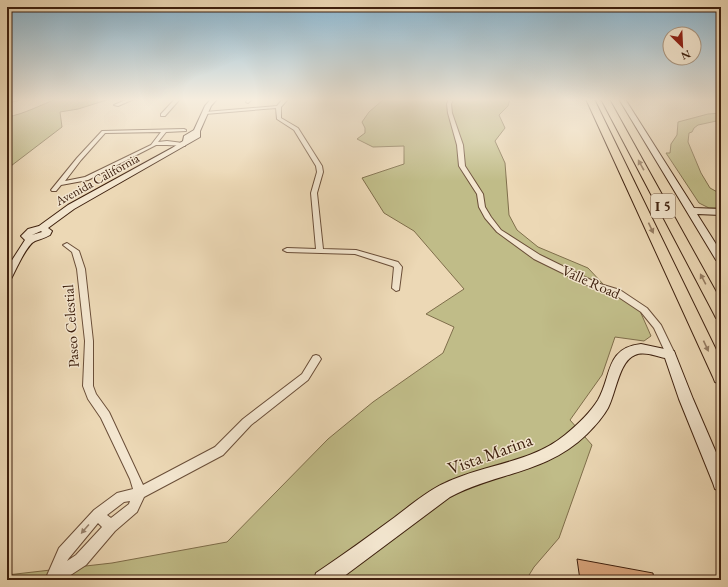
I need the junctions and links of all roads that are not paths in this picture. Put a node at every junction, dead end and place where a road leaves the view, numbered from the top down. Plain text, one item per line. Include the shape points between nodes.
1 (199, 126) edge
2 (293, 126) edge
3 (454, 126) edge
4 (603, 126) edge
5 (619, 126) edge
6 (639, 126) edge
7 (164, 130) junction
8 (184, 130) dead end
9 (155, 144) junction
10 (183, 145) junction
11 (60, 183) junction
12 (54, 190) dead end
13 (692, 211) junction
14 (721, 212) edge
15 (67, 245) dead end
16 (287, 250) dead end
17 (320, 251) junction
18 (721, 260) edge
19 (7, 277) edge
20 (396, 288) dead end
21 (721, 314) edge
22 (670, 354) junction
23 (316, 359) dead end
24 (721, 377) edge
25 (721, 483) edge
26 (140, 493) junction
27 (98, 514) junction
28 (111, 527) junction
29 (53, 579) edge
30 (323, 580) edge

1 - 10 street, Avenida California via 186,137
2 - 17 street via 319,166 320,172 314,193
3 - 22 street, Valle Road via 460,145 462,166 480,194 482,207 488,218 499,231 537,257 594,285 617,292 644,310 658,326
4 -> 24 highway, I 5
21 -> 5 highway, I 5
6 - 13 street
7 - 8 street
7 - 9 street
7 - 11 street via 104,132
9 - 10 street
9 - 11 street via 86,179
10 - 19 street, Avenida California via 71,207 42,228 27,234 26,236 31,239
11 - 12 street
13 - 14 street
13 - 18 street
15 - 26 street, Paseo Celestial via 75,251 81,269 90,341 88,386 105,415
16 - 17 street
17 - 20 street via 356,252 395,264 398,267
22 - 25 street, Valle Road
22 - 30 street, Vista Marina via 631,351 619,362 606,398 594,417 568,442 534,461 450,488
23 - 26 street via 305,377 247,422 219,451
26 - 27 street via 122,497
26 - 28 street via 133,508
27 - 28 street
27 -> 29 street via 64,554
28 - 29 street via 81,560

